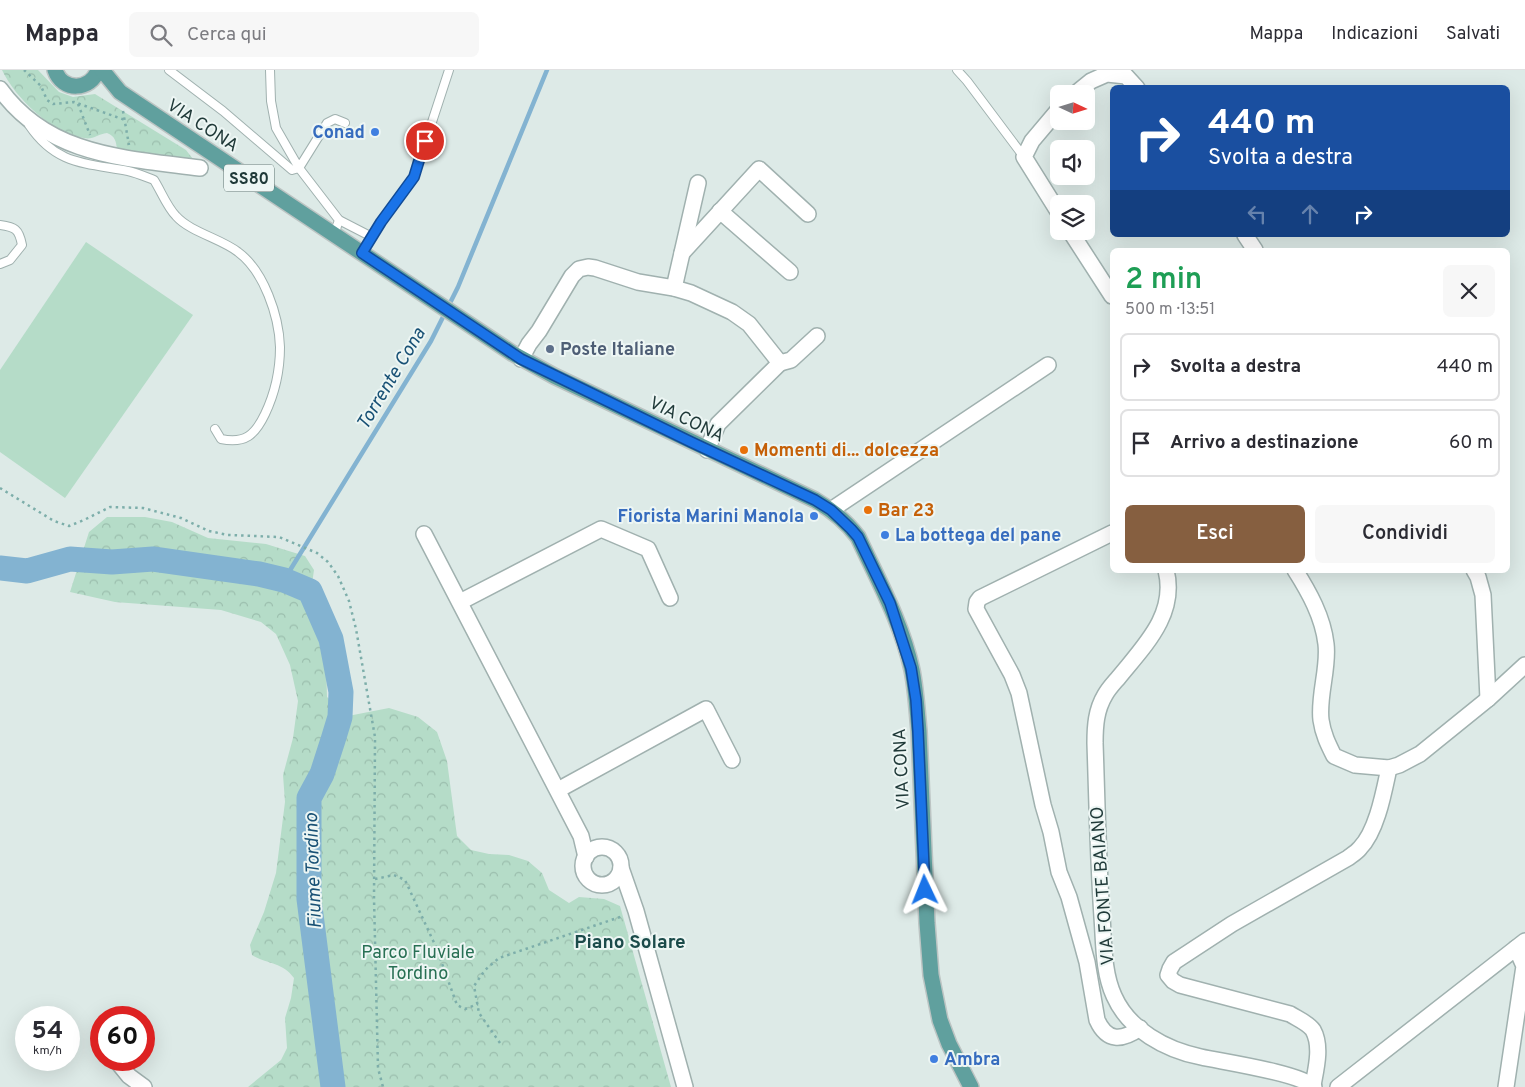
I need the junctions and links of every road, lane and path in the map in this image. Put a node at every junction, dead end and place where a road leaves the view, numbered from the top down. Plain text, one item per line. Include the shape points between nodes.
1 (55, 70) edge
2 (98, 70) edge
3 (102, 70) edge
4 (169, 70) edge
5 (270, 70) edge
6 (449, 70) edge
7 (957, 70) edge
8 (87, 84) junction
9 (1086, 85) edge
10 (1134, 85) edge
11 (0, 89) edge
12 (120, 92) junction
13 (78, 104) dead end
14 (22, 115) junction
15 (1050, 120) edge
16 (345, 123) dead end
17 (97, 152) junction
18 (1024, 157) junction
19 (132, 158) junction
20 (200, 168) dead end
21 (299, 168) junction
22 (698, 183) dead end
23 (1050, 199) edge
24 (720, 212) junction
25 (808, 214) dead end
26 (339, 220) junction
27 (0, 225) edge
28 (334, 235) junction
29 (372, 237) junction
30 (1246, 237) edge
31 (1076, 240) edge
32 (1254, 248) edge
33 (362, 253) junction
34 (682, 253) junction
35 (0, 264) edge
36 (790, 272) dead end
37 (674, 288) junction
38 (1110, 293) edge
39 (817, 336) dead end
40 (516, 356) junction
41 (780, 363) junction
42 (1048, 365) dead end
43 (215, 429) dead end
44 (707, 450) junction
45 (0, 488) edge
46 (831, 510) junction
47 (1110, 533) edge
48 (424, 534) dead end
49 (1167, 573) edge
50 (1297, 573) edge
51 (1476, 573) edge
52 (670, 598) dead end
53 (460, 602) junction
54 (1525, 665) edge
55 (1488, 699) junction
56 (732, 760) dead end
57 (1389, 768) junction
58 (558, 790) junction
59 (591, 853) junction
60 (621, 868) junction
61 (375, 879) junction
62 (609, 883) junction
63 (629, 891) junction
64 (636, 911) junction
65 (1520, 945) edge
66 (478, 1004) junction
67 (1140, 1028) junction
68 (500, 1043) dead end
69 (125, 1071) edge
70 (1314, 1086) edge
71 (144, 1087) edge
72 (383, 1087) edge
73 (685, 1087) edge
74 (971, 1087) edge
75 (1338, 1087) edge
76 (1506, 1087) edge

1 - 8 main road, SS80 via 66,84
2 - 8 main road
3 - 12 main road, VIA CONA / SS80
4 - 21 lane via 224,111 292,170
5 - 21 lane via 276,128
6 - 29 lane via 414,177
7 - 18 lane
8 - 12 main road, VIA CONA / SS80
9 - 10 street via 1106,74 1126,76
11 - 14 street
12 - 19 path
12 - 28 main road, VIA CONA / SS80
13 - 17 path
14 - 17 street via 66,143
14 - 43 lane via 50,150 65,158 154,180 176,217 238,252 258,273 272,306 280,347 278,378 259,427 247,438 233,441 221,438
15 - 18 street via 1032,141
16 - 21 lane via 334,119 327,123
17 - 19 street
18 - 23 street
19 - 20 street
21 - 26 lane
22 - 34 street
24 - 25 street via 759,169
24 - 34 street
24 - 36 street
26 - 28 lane
26 - 29 lane
27 - 35 lane via 12,227 20,234 22,245 10,260
28 - 33 main road, VIA CONA / SS80
29 - 33 lane
30 - 32 street
31 - 38 street
33 - 40 main road, VIA CONA / SS80
34 - 37 street
37 - 40 street via 638,282 595,268 579,269 539,331
37 - 41 street via 744,319
39 - 41 street via 791,360
40 - 44 main road, VIA CONA / SS80
41 - 44 street via 718,424
42 - 46 street
44 - 46 main road, VIA CONA / SS80
45 - 61 path via 54,521 69,526 110,507 142,508 228,535 279,537 317,553 328,562 349,601 375,737
46 - 74 main road, VIA CONA / SS80 via 858,537 890,603 911,668 916,700 934,998 949,1044
47 - 67 street via 980,598 976,609 1019,693 1059,872 1087,962 1097,1020 1101,1029 1115,1038 1130,1035
48 - 53 street
49 - 67 street, VIA FONTE BAIANO via 1169,581 1165,612 1150,639 1106,694 1096,721 1105,961 1114,996 1126,1015
50 - 57 street via 1324,630 1326,646 1321,719 1324,737 1334,756 1355,765
51 - 55 street via 1483,594
52 - 53 street via 648,549 601,528
53 - 58 street
54 - 55 street
55 - 57 street via 1420,754
56 - 58 street via 706,709
57 - 70 street via 1370,833 1361,847 1348,858 1232,924 1174,962 1168,975 1180,985 1290,1014 1305,1022 1313,1030 1317,1042
58 - 59 street
59 - 60 street via 609,848 621,861
59 - 62 street via 584,868 588,878 598,884
60 - 62 street
60 - 63 street
61 - 66 path via 394,875 405,880 436,947 457,1005 465,1008
61 - 72 path via 378,1068
62 - 63 street
63 - 64 street
64 - 66 path via 499,958 474,986
64 - 73 street
65 - 75 street
65 - 76 street via 1524,966
66 - 68 path via 480,1013
67 - 70 street, VIA FONTE BAIANO via 1166,1046 1185,1054 1274,1072
69 - 71 street

